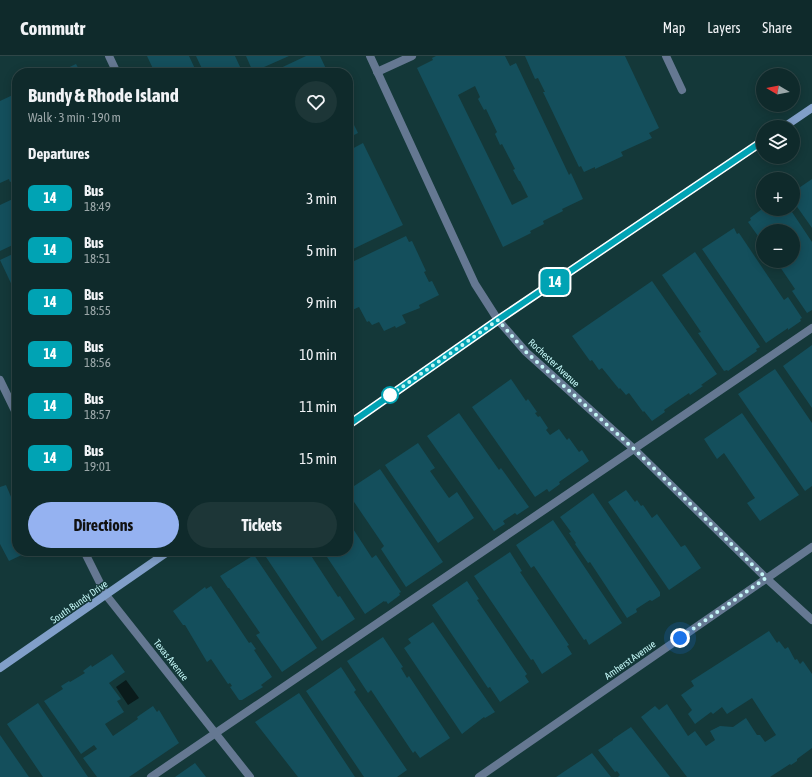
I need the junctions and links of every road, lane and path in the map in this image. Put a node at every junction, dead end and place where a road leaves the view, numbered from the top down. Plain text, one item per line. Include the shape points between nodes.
1 (108, 56) edge
2 (370, 56) edge
3 (412, 56) edge
4 (666, 56) edge
5 (114, 68) edge
6 (378, 72) junction
7 (682, 90) dead end
8 (812, 108) edge
9 (794, 120) edge
10 (756, 146) edge
11 (498, 320) junction
12 (812, 328) edge
13 (0, 380) edge
14 (12, 405) edge
15 (353, 422) edge
16 (634, 449) junction
17 (812, 547) edge
18 (86, 556) edge
19 (162, 556) edge
20 (766, 578) junction
21 (106, 595) junction
22 (812, 620) edge
23 (0, 668) edge
24 (216, 734) junction
25 (151, 777) edge
26 (250, 777) edge
27 (479, 777) edge

1 - 5 street
2 - 6 street, Rochester Avenue
3 - 6 street
4 - 7 street
6 - 11 street, Rochester Avenue via 475,284
8 - 9 main road
10 - 11 main road
11 - 15 main road
11 - 16 street, Rochester Avenue via 526,352
12 - 16 street
13 - 14 street
16 - 20 street, Rochester Avenue
16 - 24 street
17 - 20 street, Amherst Avenue
18 - 21 street, Texas Avenue
19 - 21 main road, South Bundy Drive
20 - 22 street, Rochester Avenue
20 - 27 street, Amherst Avenue
21 - 23 main road, South Bundy Drive
21 - 24 street, Texas Avenue
24 - 25 street
24 - 26 street, Texas Avenue

